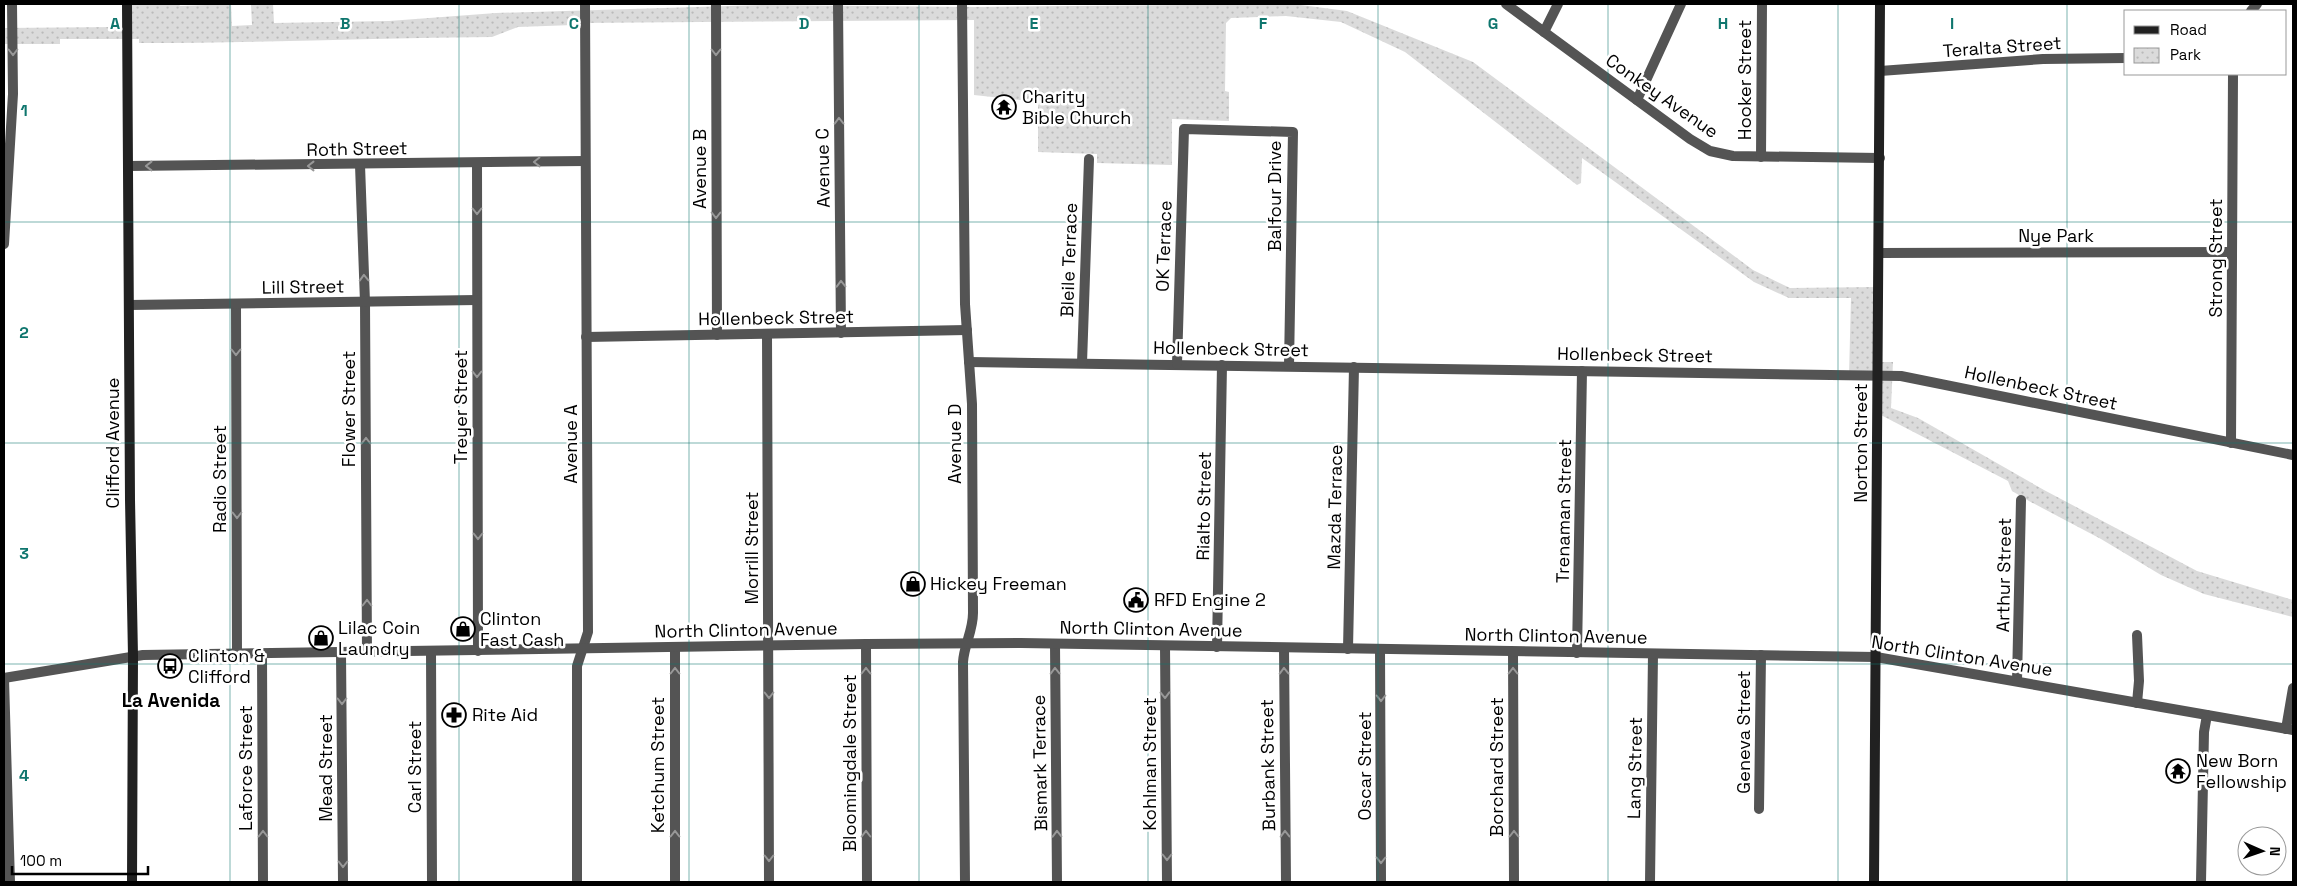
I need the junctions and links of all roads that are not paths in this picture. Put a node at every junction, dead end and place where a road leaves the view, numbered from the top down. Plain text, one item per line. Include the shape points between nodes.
1 (12, 4) edge
2 (128, 4) edge
3 (585, 4) edge
4 (716, 4) edge
5 (838, 4) edge
6 (962, 4) edge
7 (1506, 4) edge
8 (1558, 4) edge
9 (1681, 4) edge
10 (1762, 4) edge
11 (1880, 4) edge
12 (1544, 32) junction
13 (2124, 58) edge
14 (1880, 70) junction
15 (2232, 75) edge
16 (1637, 100) junction
17 (1184, 129) joint
18 (1761, 157) junction
19 (1880, 158) junction
20 (1089, 159) dead end
21 (585, 161) junction
22 (477, 163) junction
23 (360, 165) junction
24 (129, 166) junction
25 (4, 244) edge
26 (2232, 252) junction
27 (1880, 253) junction
28 (477, 300) junction
29 (365, 302) junction
30 (236, 304) junction
31 (129, 305) junction
32 (967, 330) junction
33 (841, 333) junction
34 (767, 334) junction
35 (717, 335) junction
36 (586, 338) junction
37 (969, 362) junction
38 (1082, 363) junction
39 (1178, 364) junction
40 (1222, 365) junction
41 (1289, 366) junction
42 (1354, 367) junction
43 (1582, 371) junction
44 (1878, 375) junction
45 (2231, 443) junction
46 (2293, 455) edge
47 (2021, 500) dead end
48 (2137, 635) dead end
49 (866, 644) junction
50 (967, 644) junction
51 (1055, 644) junction
52 (769, 646) junction
53 (1165, 646) junction
54 (1217, 647) junction
55 (674, 648) junction
56 (1284, 648) junction
57 (1348, 648) junction
58 (583, 649) junction
59 (1380, 649) junction
60 (431, 651) junction
61 (478, 651) junction
62 (341, 652) junction
63 (367, 652) junction
64 (1513, 652) junction
65 (1577, 653) junction
66 (237, 654) junction
67 (262, 654) junction
68 (1653, 654) junction
69 (1761, 655) junction
70 (133, 656) junction
71 (1876, 657) junction
72 (4, 679) edge
73 (2017, 681) junction
74 (2293, 688) edge
75 (2137, 703) junction
76 (2207, 716) junction
77 (2290, 730) edge
78 (1759, 809) dead end
79 (10, 882) edge
80 (132, 882) edge
81 (263, 882) edge
82 (343, 882) edge
83 (432, 882) edge
84 (577, 882) edge
85 (675, 882) edge
86 (769, 882) edge
87 (867, 882) edge
88 (966, 882) edge
89 (1057, 882) edge
90 (1167, 882) edge
91 (1286, 882) edge
92 (1381, 882) edge
93 (1514, 882) edge
94 (1650, 882) edge
95 (1874, 882) edge
96 (2201, 882) edge

1 -> 25 street via 13,94
2 - 24 main road, Clifford Avenue
3 - 21 street, Avenue A
4 -> 35 street, Avenue B
33 -> 5 street, Avenue C
6 - 32 street, Avenue D
7 - 12 street, Conkey Avenue
8 - 12 street
9 - 16 street
10 - 18 street, Hooker Street
11 - 14 main road, Norton Street
12 - 16 street, Conkey Avenue
13 - 14 street, Teralta Street via 2043,59
14 - 19 main road, Norton Street
15 - 26 street, Strong Street
16 - 18 street, Conkey Avenue via 1710,151
17 - 39 street, OK Terrace
17 - 41 street, Balfour Drive via 1293,132
18 - 19 street, Conkey Avenue
19 - 27 main road, Norton Street
20 - 38 street, Bleile Terrace
21 -> 22 street, Roth Street
21 - 36 street, Avenue A
22 - 23 street, Roth Street
22 -> 28 street, Treyer Street
23 -> 24 street, Roth Street
29 -> 23 street, Flower Street
24 - 31 main road, Clifford Avenue
26 - 27 street, Nye Park
26 - 45 street, Strong Street
27 - 44 main road, Norton Street
28 - 29 street, Lill Street
28 -> 61 street, Treyer Street
29 - 30 street, Lill Street
63 -> 29 street, Flower Street
30 - 31 street, Lill Street
30 -> 66 street, Radio Street
31 - 70 main road, Clifford Avenue
32 - 33 street, Hollenbeck Street
32 - 37 street, Avenue D
33 - 34 street, Hollenbeck Street
34 - 35 street, Hollenbeck Street
34 - 52 street, Morrill Street
35 - 36 street, Hollenbeck Street
36 - 58 street, Avenue A via 588,632
37 - 38 street, Hollenbeck Street
37 - 50 street, Avenue D via 973,613
38 - 39 street, Hollenbeck Street
39 - 40 street, Hollenbeck Street
40 - 41 street, Hollenbeck Street
40 - 54 street, Rialto Street
41 - 42 street, Hollenbeck Street
42 - 43 street, Hollenbeck Street
42 - 57 street, Mazda Terrace
43 - 44 street, Hollenbeck Street
43 - 65 street, Trenaman Street
44 - 45 street, Hollenbeck Street via 1910,377
44 - 71 main road, Norton Street
45 - 46 street, Hollenbeck Street
47 - 73 street, Arthur Street
48 - 75 street
49 - 50 street, North Clinton Avenue
49 - 52 street, North Clinton Avenue
87 -> 49 street, Bloomingdale Street
50 - 51 street, North Clinton Avenue
50 - 88 street, Avenue D via 963,662
51 - 53 street, North Clinton Avenue
89 -> 51 street, Bismark Terrace
52 - 55 street, North Clinton Avenue
52 -> 86 street, Morrill Street
53 - 54 street, North Clinton Avenue
53 -> 90 street, Kohlman Street
54 - 56 street, North Clinton Avenue
55 - 58 street, North Clinton Avenue
85 -> 55 street, Ketchum Street
56 - 57 street, North Clinton Avenue
91 -> 56 street, Burbank Street
57 - 59 street, North Clinton Avenue
58 - 61 street, North Clinton Avenue
58 - 84 street, Avenue A via 577,666
59 - 64 street, North Clinton Avenue
59 -> 92 street, Oscar Street
60 - 61 street, North Clinton Avenue
60 - 63 street, North Clinton Avenue
60 - 83 street, Carl Street
62 - 63 street, North Clinton Avenue
62 - 67 street, North Clinton Avenue
62 -> 82 street, Mead Street
64 - 65 street, North Clinton Avenue
93 -> 64 street, Borchard Street
65 - 68 street, North Clinton Avenue
66 - 67 street, North Clinton Avenue
66 - 70 street, North Clinton Avenue
81 -> 67 street, Laforce Street
68 - 69 street, North Clinton Avenue
68 - 94 street, Lang Street
69 - 71 street, North Clinton Avenue
69 - 78 street, Geneva Street
70 - 72 street, North Clinton Avenue
70 - 80 main road, Clifford Avenue
71 - 73 street, North Clinton Avenue
71 - 95 main road, Norton Street
72 - 79 street
73 - 75 street, North Clinton Avenue
74 - 77 street
75 - 76 street, North Clinton Avenue
76 - 77 street, North Clinton Avenue
76 - 96 street

